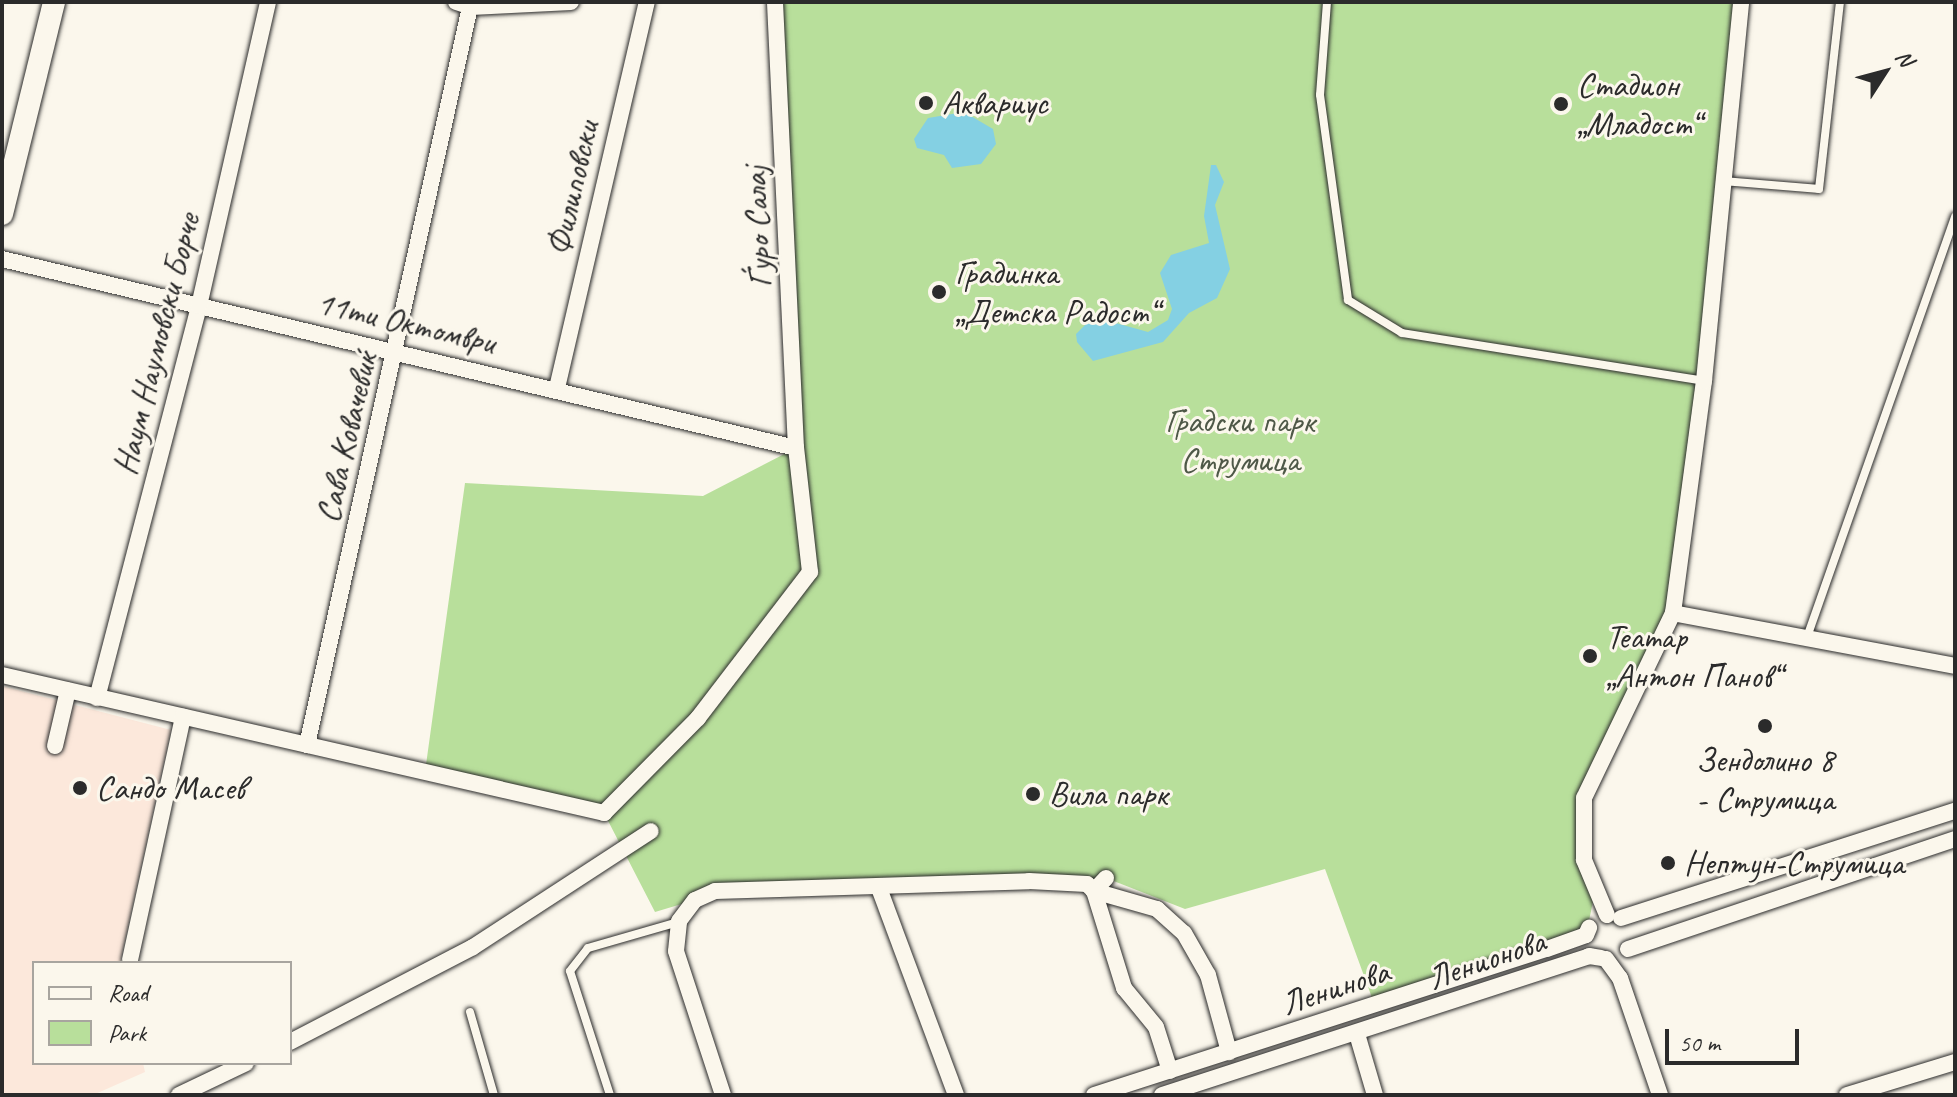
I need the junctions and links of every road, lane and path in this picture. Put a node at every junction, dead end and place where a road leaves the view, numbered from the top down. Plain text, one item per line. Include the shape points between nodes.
1 (54, 2) edge
2 (268, 2) edge
3 (571, 2) edge
4 (647, 2) edge
5 (775, 2) edge
6 (1327, 2) edge
7 (1741, 2) edge
8 (1840, 2) edge
9 (466, 4) edge
10 (1723, 181) junction
11 (2, 214) edge
12 (1955, 216) edge
13 (2, 259) edge
14 (199, 306) junction
15 (396, 350) junction
16 (1704, 381) junction
17 (557, 388) junction
18 (796, 448) junction
19 (1673, 613) junction
20 (1806, 641) junction
21 (1955, 666) edge
22 (2, 675) edge
23 (68, 690) junction
24 (97, 698) junction
25 (183, 717) junction
26 (307, 745) junction
27 (55, 746) dead end
28 (1955, 811) edge
29 (651, 831) dead end
30 (1955, 839) edge
31 (1106, 878) dead end
32 (879, 888) junction
33 (1094, 891) junction
34 (679, 921) junction
35 (1602, 921) junction
36 (1626, 952) junction
37 (1604, 958) junction
38 (130, 960) dead end
39 (1620, 978) junction
40 (470, 1012) dead end
41 (1357, 1034) junction
42 (292, 1041) edge
43 (1229, 1052) junction
44 (1955, 1062) edge
45 (242, 1065) edge
46 (1170, 1071) junction
47 (179, 1095) edge
48 (494, 1095) edge
49 (610, 1095) edge
50 (723, 1095) edge
51 (956, 1095) edge
52 (1094, 1095) edge
53 (1162, 1095) edge
54 (1375, 1095) edge
55 (1660, 1095) edge
56 (1847, 1095) edge

1 - 11 street
2 - 14 street, Наум Наумовски Борче
3 - 9 street
4 - 17 street, Филиповски
5 - 18 street, Ѓуро Салај
6 - 16 lane via 1320,95 1348,300 1402,333
7 - 10 street
8 - 10 lane via 1819,189
9 - 15 street, Сава Ковачевиќ
10 - 16 street
12 - 20 lane
13 - 14 street, 11ти Октомври
14 - 15 street, 11ти Октомври
14 - 24 street, Наум Наумовски Борче
15 - 17 street, 11ти Октомври
15 - 26 street, Сава Ковачевиќ
16 - 19 street
17 - 18 street, 11ти Октомври
18 - 26 street, Ѓуро Салај via 810,572 698,718 604,813
19 - 20 street
19 - 35 street via 1584,798 1580,831
20 - 21 street
22 - 23 street
23 - 24 street
23 - 27 street
24 - 25 street
25 - 26 street
25 - 38 street
28 - 35 street, Ленинова
29 - 42 street via 473,947
30 - 36 street
31 - 33 street
32 - 33 street via 1074,881
32 - 34 street via 715,891 695,900
32 - 51 street
33 - 43 street via 1157,909 1184,933 1208,975
33 - 46 street via 1124,988 1156,1027
34 - 49 lane via 598,944 574,961 570,971
34 - 50 street via 676,951
35 - 36 street via 1631,934
35 - 37 street via 1589,946
35 - 43 street, Ленинова via 1586,935 1547,949
36 - 37 street, Ленионова
36 - 39 street
37 - 39 street
37 - 41 street, Ленионова via 1589,956
39 - 55 street
40 - 48 lane
41 - 53 street, Ленионова
41 - 54 street
43 - 46 street, Ленинова
44 - 56 street
45 - 47 street
46 - 52 street, Ленинова

